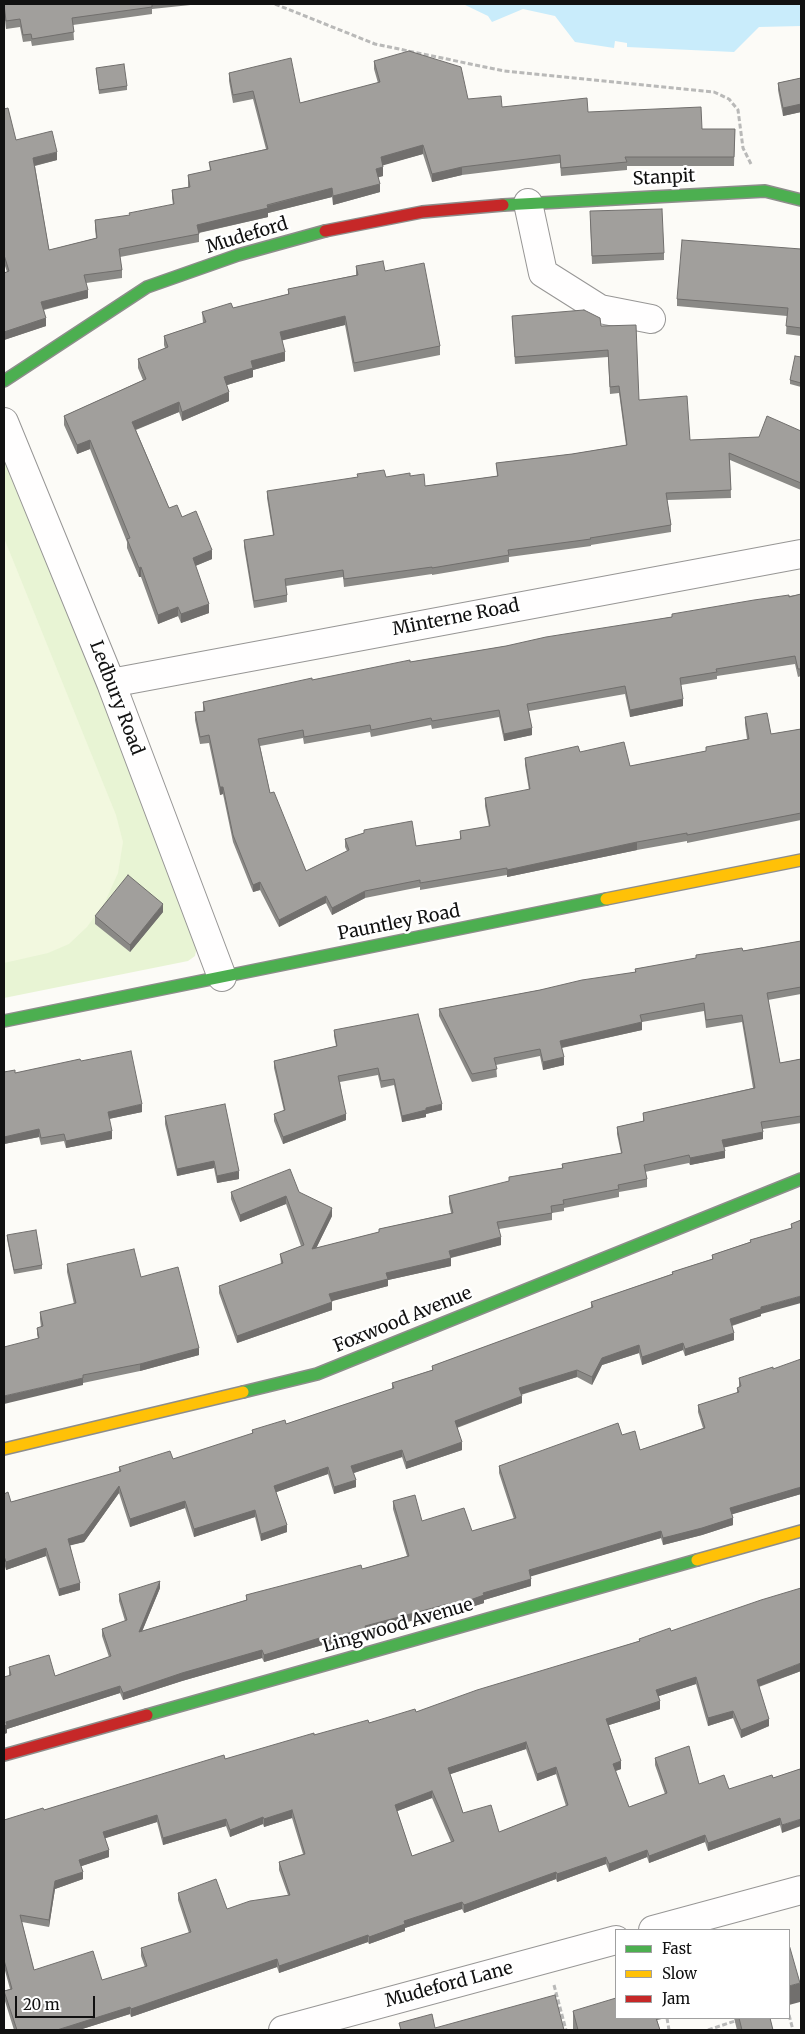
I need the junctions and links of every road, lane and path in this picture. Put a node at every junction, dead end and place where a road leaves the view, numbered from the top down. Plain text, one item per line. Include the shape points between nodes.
1 (274, 4) edge
2 (765, 191) junction
3 (801, 200) edge
4 (528, 203) junction
5 (650, 319) dead end
6 (4, 381) edge
7 (4, 422) edge
8 (801, 554) edge
9 (111, 683) junction
10 (801, 860) edge
11 (222, 977) junction
12 (4, 1021) edge
13 (801, 1179) edge
14 (4, 1449) edge
15 (801, 1531) edge
16 (4, 1755) edge
17 (801, 1890) edge
18 (657, 1929) edge
19 (615, 1940) edge
20 (547, 1959) junction
21 (743, 2019) edge
22 (283, 2030) edge
23 (566, 2030) edge
24 (708, 2030) edge

1 - 2 path via 375,44 504,70 714,92 729,99 738,110 743,148
2 - 3 street, Stanpit
2 - 4 street, Stanpit
4 - 5 street via 543,273 600,309
4 - 6 street, Mudeford via 422,212 327,230 238,255 147,287
7 - 9 street, Ledbury Road
8 - 9 street, Minterne Road
9 - 11 street, Ledbury Road
10 - 11 street, Pauntley Road
11 - 12 street, Pauntley Road
13 - 14 street, Foxwood Avenue via 317,1374
15 - 16 street, Lingwood Avenue
17 - 18 street
19 - 20 street, Mudeford Lane
20 - 22 street, Mudeford Lane
20 - 23 path
21 - 24 path

